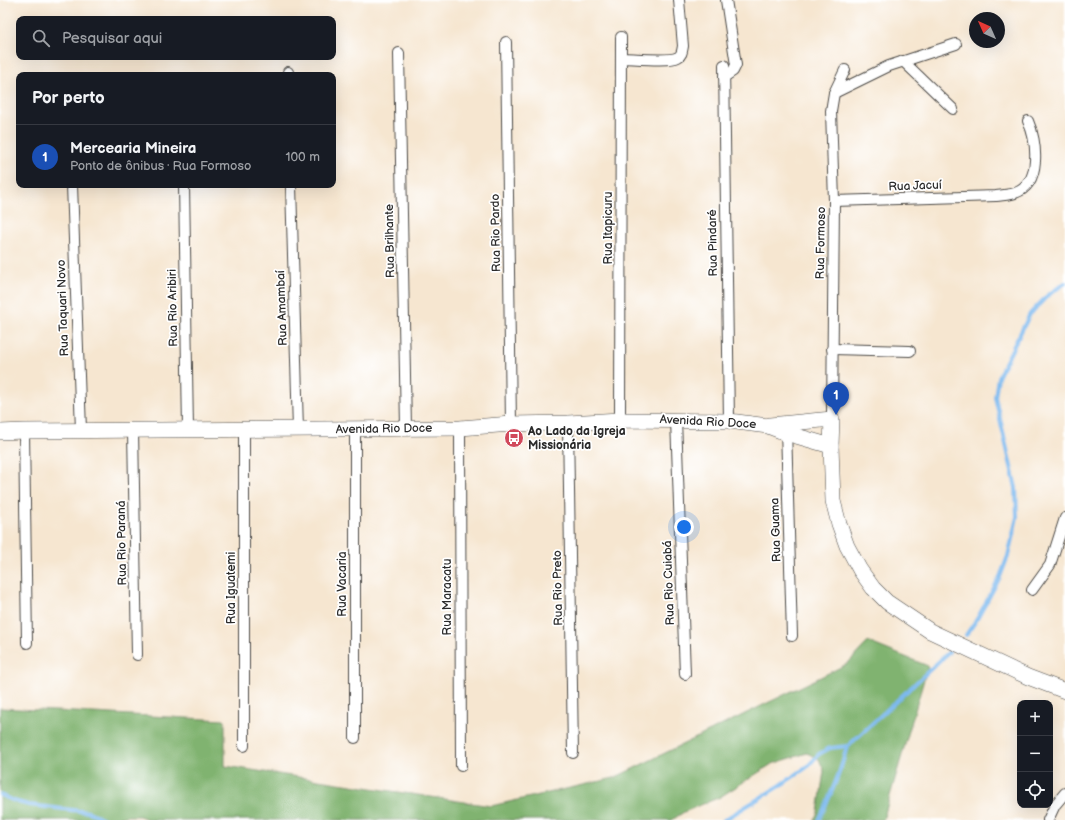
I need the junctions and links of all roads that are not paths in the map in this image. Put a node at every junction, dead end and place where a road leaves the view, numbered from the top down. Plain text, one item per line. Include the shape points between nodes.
1 (679, 0) edge
2 (726, 0) edge
3 (621, 37) dead end
4 (506, 42) dead end
5 (956, 44) dead end
6 (399, 53) dead end
7 (621, 58) junction
8 (903, 61) junction
9 (724, 64) dead end
10 (845, 70) dead end
11 (724, 77) junction
12 (834, 93) junction
13 (953, 110) dead end
14 (1028, 121) dead end
15 (72, 188) edge
16 (184, 188) edge
17 (291, 188) edge
18 (834, 201) junction
19 (832, 349) junction
20 (910, 351) dead end
21 (676, 419) junction
22 (832, 419) junction
23 (620, 420) junction
24 (729, 421) junction
25 (568, 423) junction
26 (512, 424) junction
27 (406, 428) junction
28 (460, 428) junction
29 (786, 428) junction
30 (81, 430) junction
31 (133, 430) junction
32 (188, 430) junction
33 (244, 430) junction
34 (298, 430) junction
35 (355, 430) junction
36 (24, 431) junction
37 (0, 432) edge
38 (831, 446) junction
39 (1065, 518) edge
40 (1032, 590) dead end
41 (792, 636) dead end
42 (27, 643) dead end
43 (137, 655) dead end
44 (685, 674) dead end
45 (1065, 691) edge
46 (355, 738) dead end
47 (244, 746) dead end
48 (573, 753) dead end
49 (461, 766) dead end
50 (1065, 793) edge
51 (1048, 820) edge

1 - 7 street via 683,46 679,56 666,59
2 - 11 street via 736,65 733,71
3 - 7 street, Rua Itapicuru
4 - 26 street, Rua Rio Pardo
5 - 8 street
6 - 27 street, Rua Brilhante
7 - 23 street, Rua Itapicuru
8 - 12 street via 875,71
8 - 13 street
9 - 11 street, Rua Pindaré
10 - 12 street, Rua Formoso
11 - 24 street, Rua Pindaré
12 - 18 street, Rua Formoso via 831,111
14 - 18 street, Rua Jacuí via 1034,134 1035,157 1032,177 1028,184 1015,193 996,196
15 - 30 street, Rua Taquari Novo
16 - 32 street, Rua Rio Aribiri
17 - 34 street, Rua Amambaí
18 - 19 street, Rua Formoso
19 - 20 street
19 - 22 street, Rua Formoso
21 - 23 street, Avenida Rio Doce
21 - 24 street, Avenida Rio Doce
21 - 44 street, Rua Rio Cuiabá
22 - 29 street, Avenida Rio Doce
22 - 38 street
23 - 25 street, Avenida Rio Doce
24 - 29 street, Avenida Rio Doce
25 - 26 street, Avenida Rio Doce
25 - 48 street, Rua Rio Preto
26 - 28 street, Avenida Rio Doce
27 - 28 street, Avenida Rio Doce
27 - 35 street, Avenida Rio Doce
28 - 49 street, Rua Maracatu
29 - 38 street, Avenida Rio Doce
29 - 41 street, Rua Guama
30 - 31 street, Avenida Rio Doce
30 - 36 street, Avenida Rio Doce
31 - 32 street, Avenida Rio Doce
31 - 43 street, Rua Rio Paraná
32 - 33 street, Avenida Rio Doce
33 - 34 street, Avenida Rio Doce
33 - 47 street, Rua Iguatemi
34 - 35 street, Avenida Rio Doce
35 - 46 street, Rua Vacaria
36 - 37 street, Avenida Rio Doce
36 - 42 street
38 - 45 street via 833,501 839,524 847,546 873,588 887,602 930,631 1028,677
39 - 40 street via 1050,565
50 - 51 street via 1055,805

